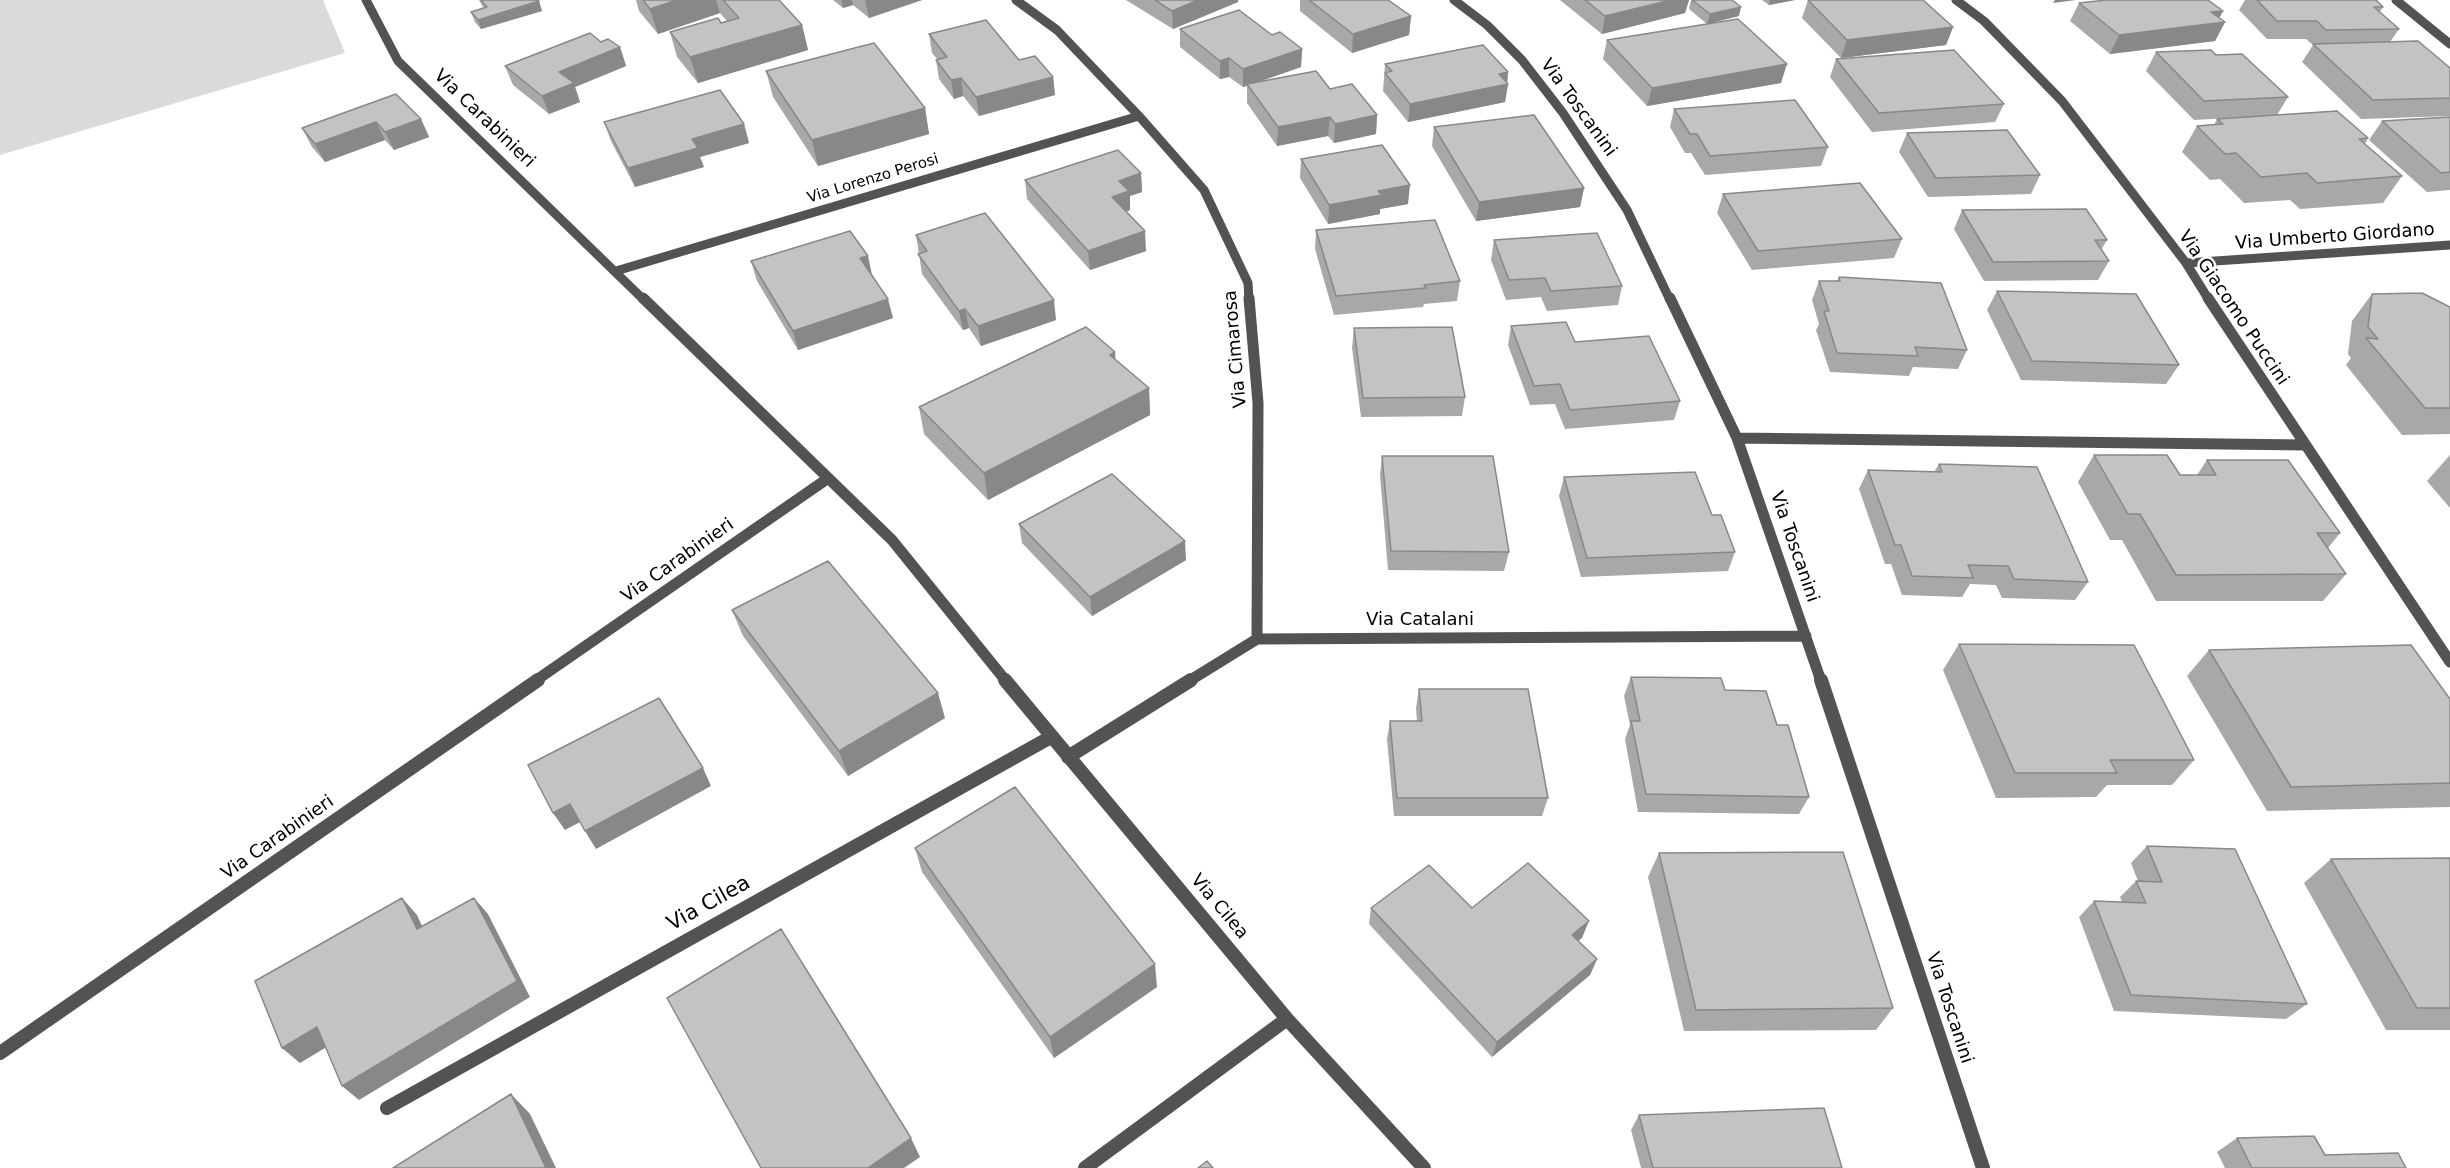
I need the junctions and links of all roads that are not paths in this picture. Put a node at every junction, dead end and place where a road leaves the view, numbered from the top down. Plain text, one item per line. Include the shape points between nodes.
1 (366, 0) edge
2 (1016, 0) edge
3 (1454, 0) edge
4 (1956, 0) edge
5 (2396, 0) edge
6 (2450, 44) edge
7 (1139, 116) junction
8 (2450, 245) edge
9 (2186, 263) junction
10 (616, 271) junction
11 (1737, 438) junction
12 (2305, 445) junction
13 (827, 479) junction
14 (1806, 636) junction
15 (1257, 639) junction
16 (2450, 662) edge
17 (1051, 737) junction
18 (1068, 757) junction
19 (1287, 1019) junction
20 (0, 1053) edge
21 (387, 1108) dead end
22 (1085, 1168) edge
23 (1424, 1168) edge
24 (1983, 1168) edge

1 - 10 street, Via Carabinieri via 398,61
2 - 7 street, Via Cimarosa via 1057,30
3 - 11 street, Via Toscanini via 1487,25 1522,60 1621,200
4 - 9 street, Via Giacomo Puccini via 1984,21 2062,101
5 - 6 street
7 - 10 street, Via Lorenzo Perosi
7 - 15 street, Via Cimarosa via 1204,190 1248,283 1258,403
8 - 9 street, Via Umberto Giordano
9 - 12 street, Via Giacomo Puccini
10 - 13 street, Via Carabinieri
11 - 12 street
11 - 14 street, Via Toscanini
12 - 16 street, Via Giacomo Puccini
13 - 17 street, Via Cilea via 892,540
13 - 20 street, Via Carabinieri
14 - 15 street, Via Catalani
14 - 24 street, Via Toscanini
15 - 18 street
17 - 18 street, Via Cilea
17 - 21 street, Via Cilea
18 - 19 street, Via Cilea
19 - 22 street
19 - 23 street, Via Cilea

